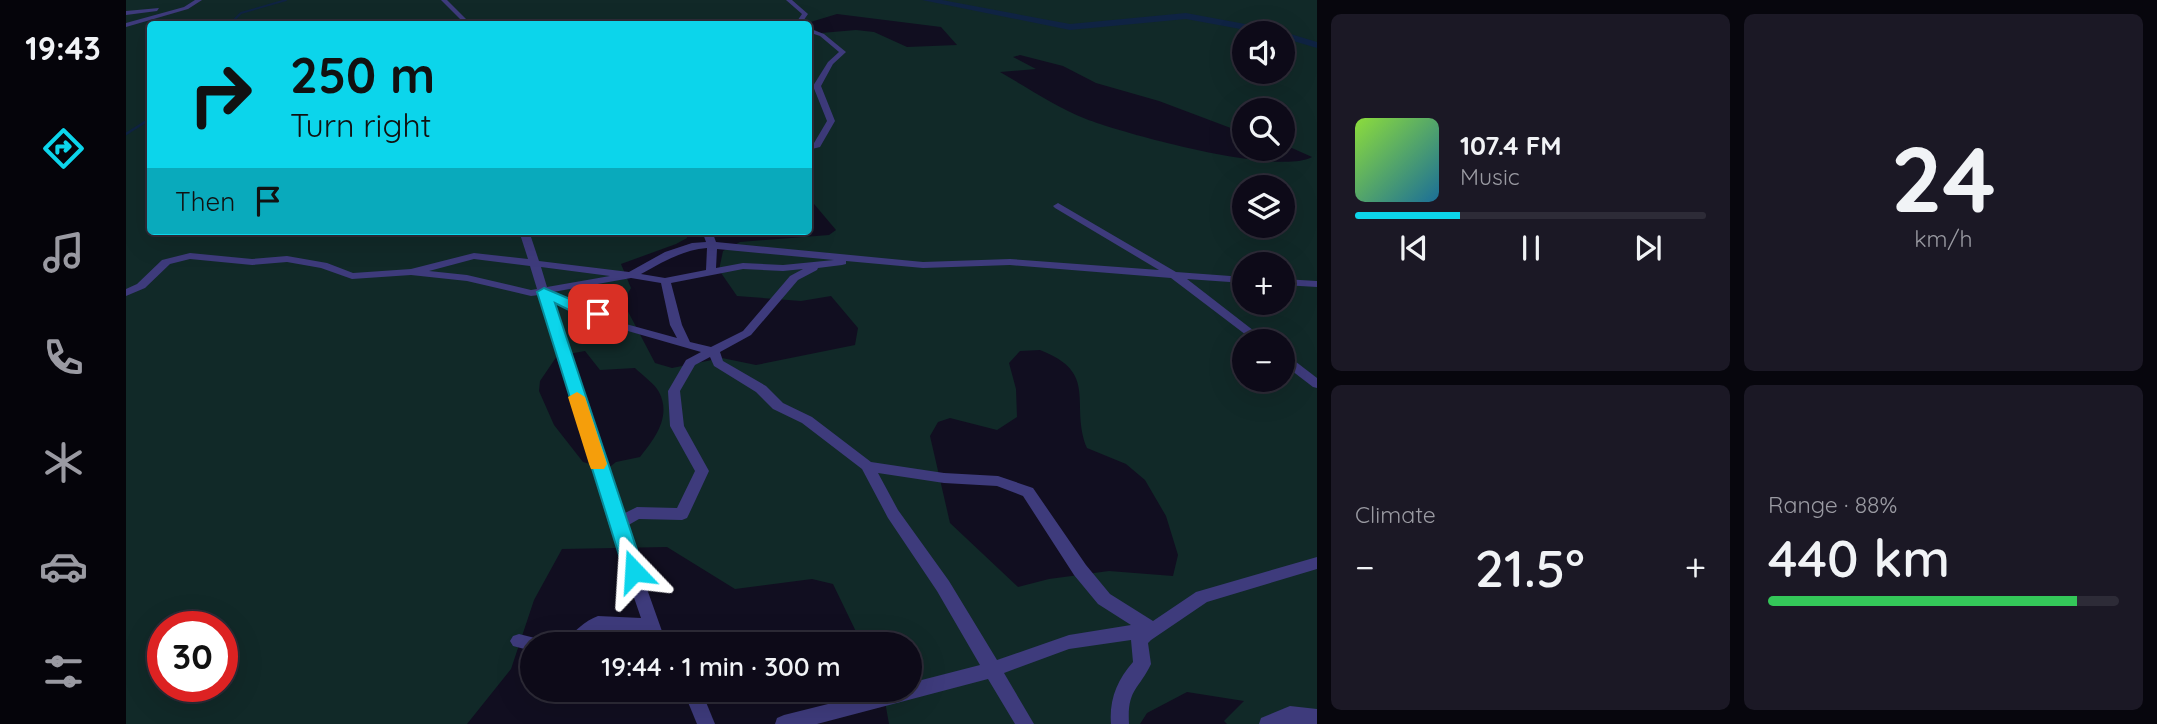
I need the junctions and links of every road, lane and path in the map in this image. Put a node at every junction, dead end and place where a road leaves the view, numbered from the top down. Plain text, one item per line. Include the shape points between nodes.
1 (189, 0) edge
2 (199, 0) edge
3 (444, 0) edge
4 (789, 0) edge
5 (126, 13) edge
6 (465, 21) edge
7 (800, 21) edge
8 (126, 25) edge
9 (812, 31) edge
10 (812, 147) edge
11 (1058, 206) dead end
12 (525, 235) edge
13 (708, 235) edge
14 (712, 245) junction
15 (864, 260) junction
16 (534, 263) junction
17 (818, 265) junction
18 (411, 271) junction
19 (711, 273) junction
20 (631, 275) junction
21 (1178, 277) junction
22 (1232, 279) edge
23 (665, 281) junction
24 (1295, 283) edge
25 (1317, 284) edge
26 (544, 292) junction
27 (126, 293) edge
28 (1245, 329) edge
29 (685, 341) junction
30 (714, 352) junction
31 (1295, 367) edge
32 (1317, 384) edge
33 (867, 466) junction
34 (617, 525) junction
35 (1317, 562) edge
36 (1153, 629) junction
37 (588, 632) edge
38 (650, 632) edge
39 (655, 632) edge
40 (990, 670) junction
41 (697, 702) edge
42 (1317, 718) edge
43 (797, 723) edge
44 (706, 724) edge
45 (1025, 724) edge
46 (1120, 724) edge
47 (1268, 724) edge

1 - 5 street
2 - 8 street
3 - 6 street
4 - 7 street via 805,14
9 - 10 street via 843,52 830,62 817,86 831,121
11 - 21 street
12 - 16 street
13 - 14 street
14 - 15 street
14 - 19 street
14 - 20 street via 669,254
15 - 17 street
15 - 21 street via 923,265 1010,262
16 - 18 street via 474,256
16 - 20 street
16 - 26 street
17 - 19 street via 743,266
17 - 30 street via 794,278 747,333
18 - 26 street
18 - 27 street via 352,276 286,259 252,262 190,256 166,262 141,286
19 - 23 street
20 - 23 street
20 - 26 street
21 - 22 street
21 - 28 street
23 - 29 street via 672,295 674,327
24 - 25 street
26 - 29 street via 611,323
26 - 34 street
29 - 30 street
30 - 33 street via 718,363 761,389 778,407 807,420
30 - 34 street via 690,363 674,391 677,426 702,471 682,514 637,513
31 - 32 street
33 - 36 street via 998,481 1028,492 1104,599
33 - 40 street
34 - 39 street
35 - 36 street via 1202,597
36 - 40 street via 1069,642
36 - 46 street via 1139,641 1142,664 1120,697
37 - 38 street via 598,623 643,625
40 - 43 street
40 - 45 street
41 - 44 street
42 - 47 street via 1290,715

